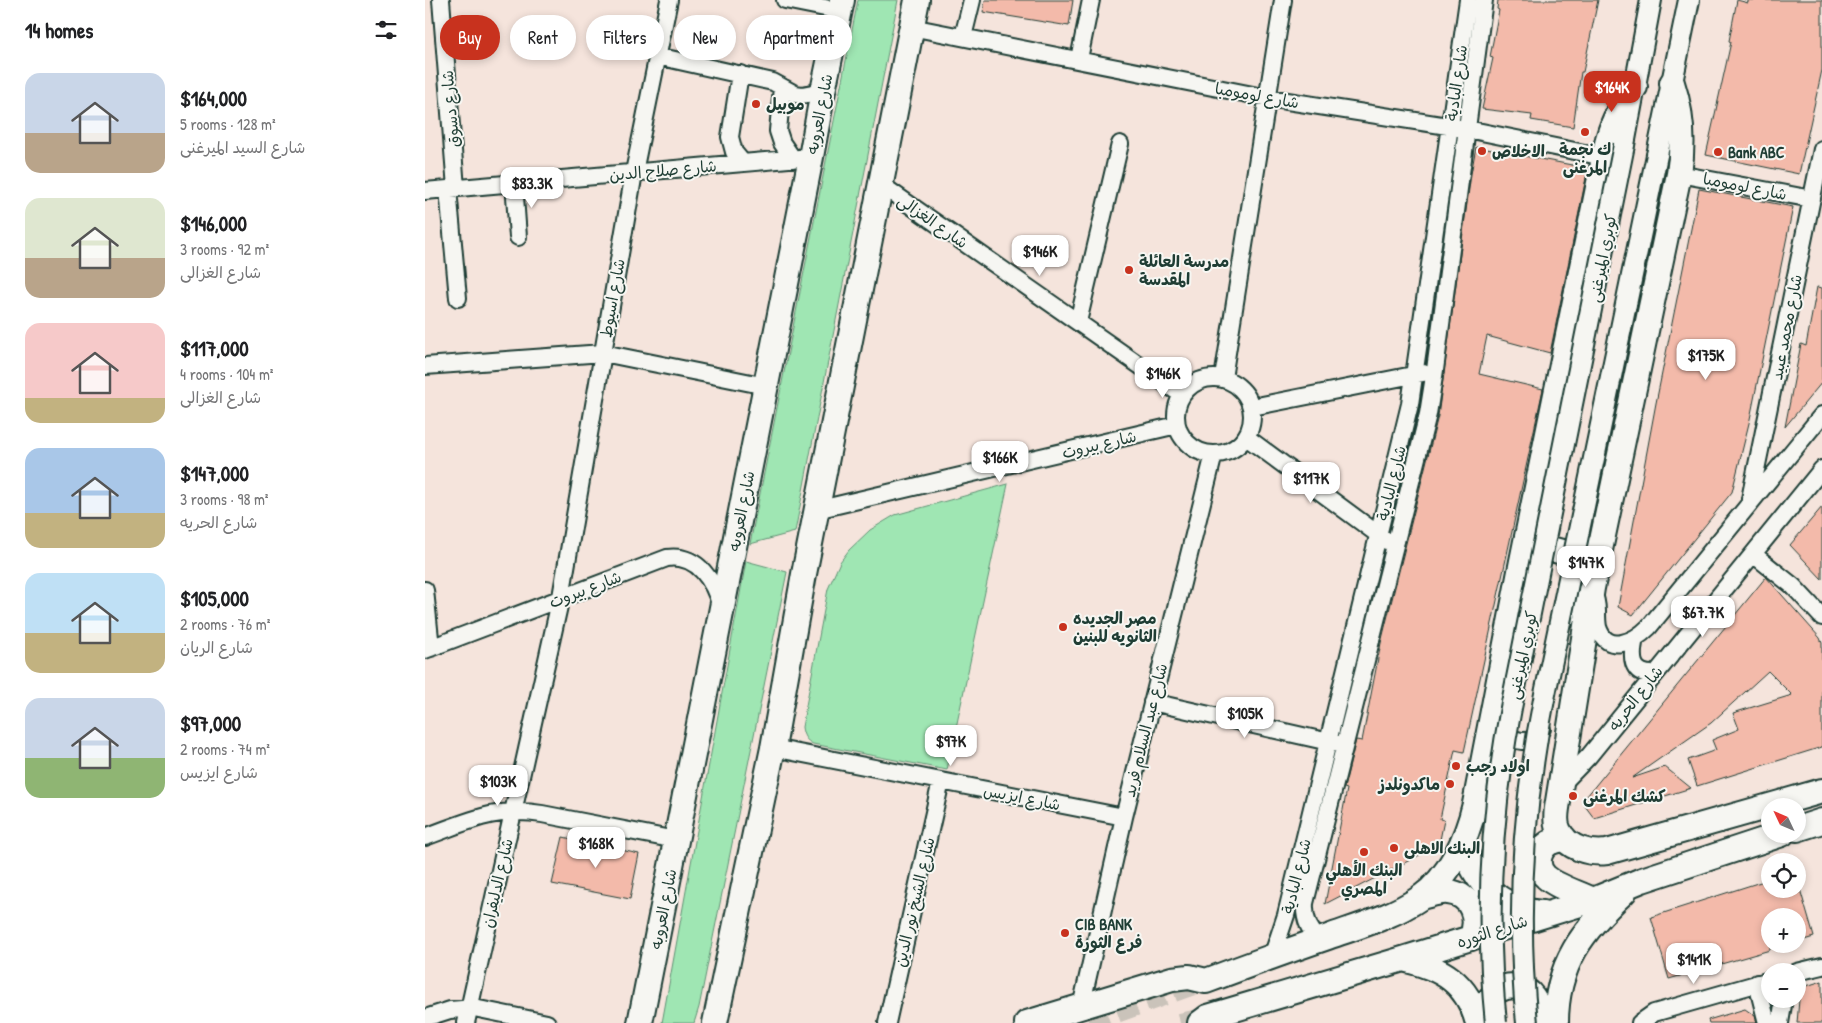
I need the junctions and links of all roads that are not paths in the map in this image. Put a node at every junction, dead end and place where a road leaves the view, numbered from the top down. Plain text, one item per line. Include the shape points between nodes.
1 (441, 0) edge
2 (669, 0) edge
3 (785, 0) edge
4 (917, 0) edge
5 (972, 0) edge
6 (1091, 0) edge
7 (1283, 0) edge
8 (1468, 0) edge
9 (1484, 0) edge
10 (1651, 0) edge
11 (1689, 0) edge
12 (841, 5) edge
13 (664, 23) edge
14 (911, 26) junction
15 (963, 37) junction
16 (664, 58) edge
17 (1079, 59) junction
18 (656, 60) edge
19 (741, 74) junction
20 (1672, 84) junction
21 (782, 86) junction
22 (1635, 87) joint
23 (823, 91) junction
24 (1268, 98) junction
25 (1450, 126) junction
26 (1467, 129) junction
27 (1120, 144) dead end
28 (1822, 149) edge
29 (1614, 151) junction
30 (802, 158) junction
31 (743, 163) junction
32 (634, 173) junction
33 (1679, 174) junction
34 (515, 183) junction
35 (880, 184) junction
36 (452, 189) junction
37 (425, 191) edge
38 (1812, 199) junction
39 (519, 238) dead end
40 (458, 298) dead end
41 (1078, 322) junction
42 (603, 353) junction
43 (425, 366) edge
44 (1435, 370) junction
45 (1415, 374) junction
46 (1223, 378) junction
47 (766, 386) junction
48 (1182, 395) junction
49 (1252, 407) junction
50 (1822, 415) edge
51 (1177, 426) junction
52 (1246, 437) junction
53 (1214, 454) junction
54 (1822, 469) edge
55 (1748, 506) junction
56 (816, 510) junction
57 (1379, 535) junction
58 (1528, 537) junction
59 (1601, 546) junction
60 (1395, 547) junction
61 (1753, 554) junction
62 (1522, 561) junction
63 (1593, 588) junction
64 (425, 590) edge
65 (561, 598) junction
66 (722, 609) junction
67 (1822, 617) edge
68 (1635, 638) junction
69 (428, 649) edge
70 (1654, 674) junction
71 (1153, 702) junction
72 (1329, 742) junction
73 (1345, 745) junction
74 (773, 748) junction
75 (941, 781) junction
76 (1561, 785) junction
77 (1822, 791) edge
78 (513, 812) junction
79 (1124, 816) junction
80 (1822, 821) edge
81 (1806, 826) edge
82 (425, 837) edge
83 (1564, 838) junction
84 (676, 840) junction
85 (1761, 841) edge
86 (1463, 842) junction
87 (1632, 884) junction
88 (1421, 897) junction
89 (1593, 900) junction
90 (1547, 913) junction
91 (1471, 938) junction
92 (1319, 940) junction
93 (1272, 957) junction
94 (1403, 959) junction
95 (1822, 966) edge
96 (1806, 970) edge
97 (1761, 983) edge
98 (1081, 1007) junction
99 (1766, 1008) edge
100 (1782, 1008) edge
101 (467, 1016) edge
102 (425, 1018) edge
103 (547, 1023) edge
104 (640, 1023) edge
105 (715, 1023) edge
106 (887, 1023) edge
107 (1027, 1023) edge
108 (1200, 1023) tunnel mouth
109 (1478, 1023) edge
110 (1496, 1023) edge
111 (1527, 1023) edge
112 (1540, 1023) edge
113 (1556, 1023) edge
114 (1640, 1023) edge
115 (1767, 1023) edge
116 (1780, 1023) edge

1 - 36 street, شارع دسوق
2 - 13 street, شارع اسيوط
3 - 12 street
4 - 14 highway
5 - 15 street
6 - 17 street
7 - 24 street
8 - 25 street, شارع البادية
9 - 26 street, شارع البادية
10 - 22 main road
11 - 20 main road, كوبري الميرغنى
12 - 23 highway, شارع العروبه
14 - 15 street, شارع لومومبا
14 - 35 highway
15 - 17 street, شارع لومومبا
16 - 19 street
17 - 24 street, شارع لومومبا
18 - 32 street, شارع اسيوط
19 - 21 street
19 - 31 street via 730,137 734,152
20 - 33 highway via 1682,127
20 - 111 main road, كوبري الميرغنى, bridge via 1534,755 1525,834 1522,904
21 - 23 street via 802,95
21 - 30 street via 778,131 782,143
22 - 29 highway via 1625,98 1608,139
23 - 30 highway, شارع العروبه
24 - 25 street, شارع لومومبا
24 - 46 street
25 - 26 street, شارع لومومبا
25 - 45 street, شارع البادية
26 - 29 street, شارع لومومبا
26 - 44 street, شارع البادية
27 - 41 street
28 - 38 street, شارع محمد عبيد
29 - 58 highway
29 - 110 main road, كوبري الميرغنى, bridge via 1501,763 1493,836 1490,911
30 - 31 street, شارع صلاح الدين
30 - 47 highway, شارع العروبه
31 - 32 street, شارع صلاح الدين
32 - 34 street, شارع صلاح الدين
32 - 42 street, شارع اسيوط
33 - 38 street, شارع لومومبا
33 - 59 highway
34 - 36 street, شارع صلاح الدين
34 - 39 street
35 - 41 street, شارع الغزالى
35 - 56 highway
36 - 37 street, شارع صلاح الدين
36 - 40 street, شارع دسوق
38 - 55 street, شارع محمد عبيد
41 - 48 street, شارع الغزالى
42 - 43 street
42 - 47 street
42 - 65 street, شارع اسيوط
44 - 45 street
44 - 60 street, شارع البادية via 1428,414
45 - 49 street
45 - 57 street, شارع البادية
46 - 48 street via 1196,382
46 - 49 street via 1241,389
47 - 66 highway, شارع العروبه
48 - 51 street via 1177,410
49 - 52 street via 1251,428
50 - 55 street
51 - 53 street via 1183,438 1194,448
51 - 56 street, شارع بيروت
52 - 53 street via 1232,450
52 - 57 street
53 - 71 street, شارع عبد السلام فريد
54 - 61 street, شارع الحريه
55 - 68 street via 1649,626
56 - 74 highway
57 - 60 street
57 - 72 street, شارع البادية
58 - 59 highway via 1543,548 1562,553 1582,552
58 - 62 highway
59 - 63 highway
60 - 73 street, شارع البادية
61 - 67 street via 1793,586
61 - 70 street, شارع الحريه
62 - 63 street via 1527,583 1502,718 1505,732 1517,741 1531,740 1542,730 1567,615 1579,596
62 - 86 highway via 1471,820
63 - 68 street via 1598,628 1603,636 1620,644
63 - 76 highway
64 - 69 street
65 - 66 street, شارع بيروت via 674,557 688,560 706,574
65 - 69 street, شارع بيروت
65 - 78 street, شارع الدليفران
66 - 84 highway, شارع العروبه
68 - 70 street via 1634,663 1642,672
70 - 76 street, شارع الحريه via 1585,761
71 - 72 street
71 - 79 street, شارع عبد السلام فريد
72 - 73 street
72 - 93 street, شارع البادية via 1286,915
73 - 92 street, شارع البادية via 1305,903 1307,923
74 - 75 street, شارع ايزيس
74 - 105 highway
75 - 79 street, شارع ايزيس
75 - 106 street, شارع الشيخ نور الدين
76 - 83 highway via 1556,822
77 - 83 highway via 1607,852 1587,852
78 - 82 street via 486,814
78 - 84 street via 542,814
78 - 101 street, شارع الدليفران
79 - 98 street, شارع عبد السلام فريد
80 - 81 highway
83 - 89 highway via 1549,843 1541,850 1538,861 1541,873
84 - 104 highway, شارع العروبه
85 - 87 highway, شارع الثوره
86 - 88 highway via 1444,872
86 - 90 highway via 1469,864 1490,892 1511,905
87 - 89 highway, شارع الثوره
87 - 113 highway via 1595,920 1576,946 1561,982
88 - 91 highway via 1446,892 1468,902 1474,913 1475,926
88 - 92 highway via 1386,916
89 - 90 highway, شارع الثوره
90 - 91 highway, شارع الثوره
91 - 94 highway, شارع الثوره
92 - 93 highway
93 - 98 highway via 1205,981 1189,977 1172,979
94 - 108 highway, شارع الثوره via 1209,1017
94 - 109 highway via 1426,965 1450,977 1468,998
95 - 96 street
97 - 114 street via 1654,1013
98 - 107 highway
99 - 115 street
100 - 116 street
101 - 102 street via 450,1010
101 - 103 street via 484,1009
109 - 112 highway via 1492,995 1501,988 1513,986 1524,989 1533,997

